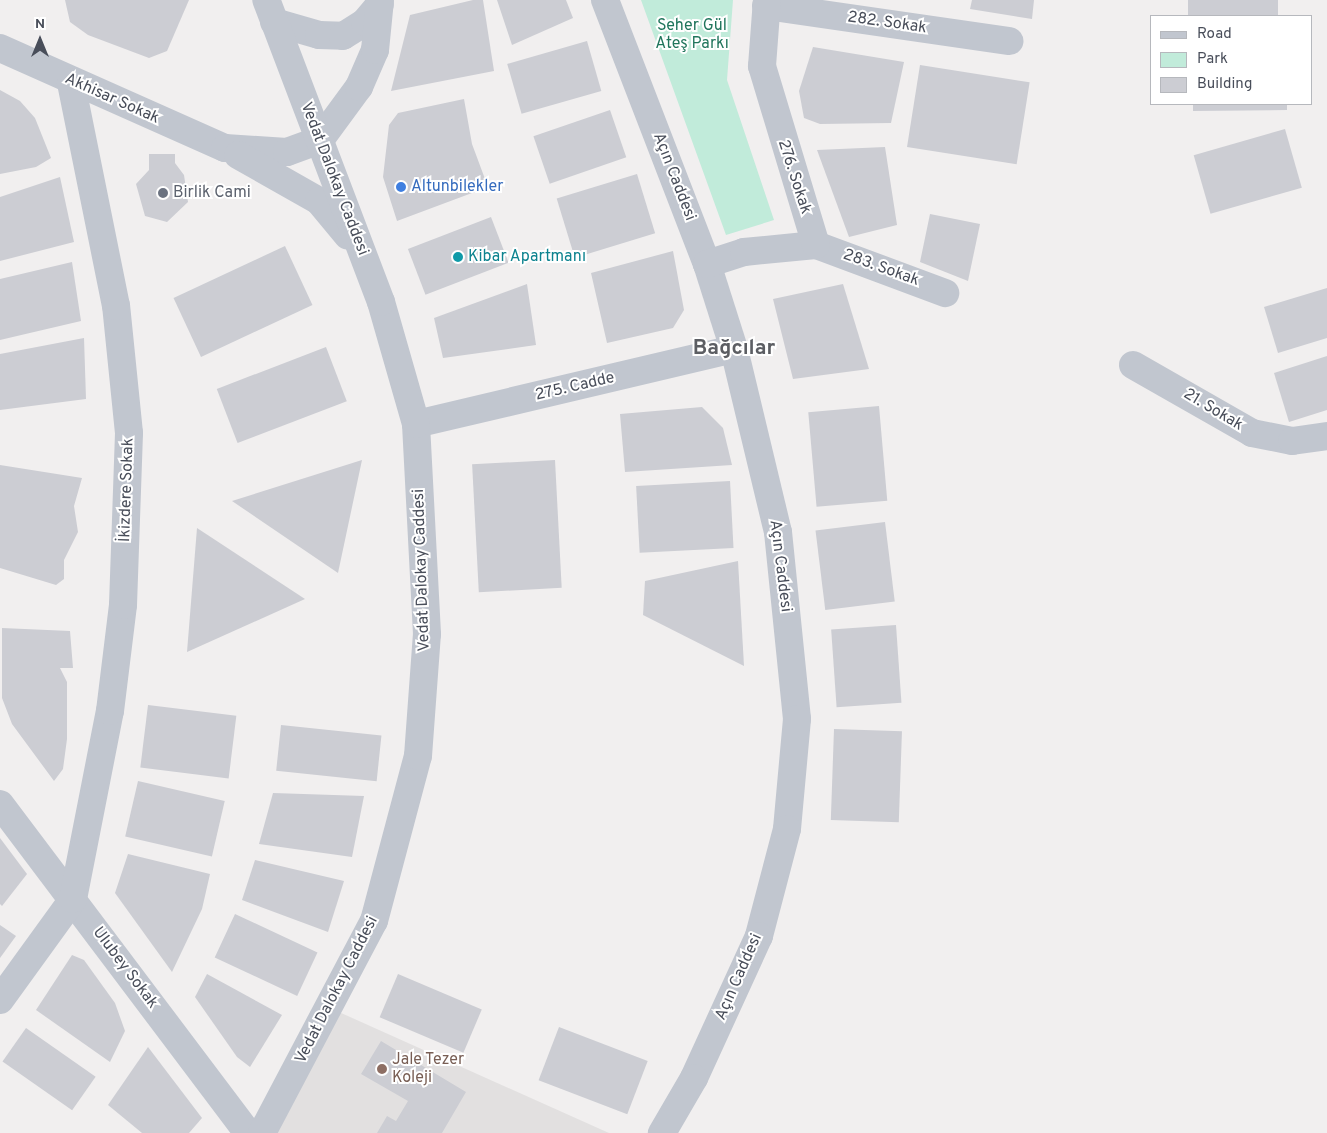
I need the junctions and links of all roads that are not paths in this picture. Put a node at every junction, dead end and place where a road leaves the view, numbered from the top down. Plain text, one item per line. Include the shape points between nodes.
1 (605, 0) edge
2 (380, 2) edge
3 (766, 3) edge
4 (270, 11) edge
5 (1008, 41) dead end
6 (0, 48) edge
7 (72, 82) junction
8 (320, 140) junction
9 (225, 148) junction
10 (816, 245) junction
11 (362, 253) junction
12 (707, 264) junction
13 (946, 293) dead end
14 (734, 349) junction
15 (1133, 364) dead end
16 (416, 424) junction
17 (1327, 436) edge
18 (0, 804) edge
19 (73, 899) junction
20 (0, 1000) edge
21 (248, 1133) edge
22 (262, 1133) edge
23 (662, 1133) edge

1 - 12 street, Açın Caddesi
2 - 4 street via 365,22 343,36 319,35
2 - 8 street via 374,50 359,87
3 - 5 street, 282. Sokak
3 - 10 street, 276. Sokak via 762,66
4 - 8 street, Vedat Dalokay Caddesi
6 - 7 street, Akhisar Sokak
7 - 9 street, Akhisar Sokak
7 - 19 street, İkizdere Sokak via 116,306 129,433 122,615 110,711
8 - 9 street, Akhisar Sokak via 287,152
8 - 11 street, Vedat Dalokay Caddesi
9 - 11 street, Akhisar Sokak via 319,201
10 - 12 street via 744,252
10 - 13 street, 283. Sokak
11 - 16 street, Vedat Dalokay Caddesi
12 - 14 street, Açın Caddesi
14 - 16 street, 275. Cadde
14 - 23 street, Açın Caddesi via 778,532 797,719 786,829 759,936 694,1078
15 - 17 street, 21. Sokak via 1252,433 1292,442
16 - 22 street, Vedat Dalokay Caddesi via 427,634 418,756 374,921
18 - 19 street, Ulubey Sokak
19 - 20 street
19 - 21 street, Ulubey Sokak

